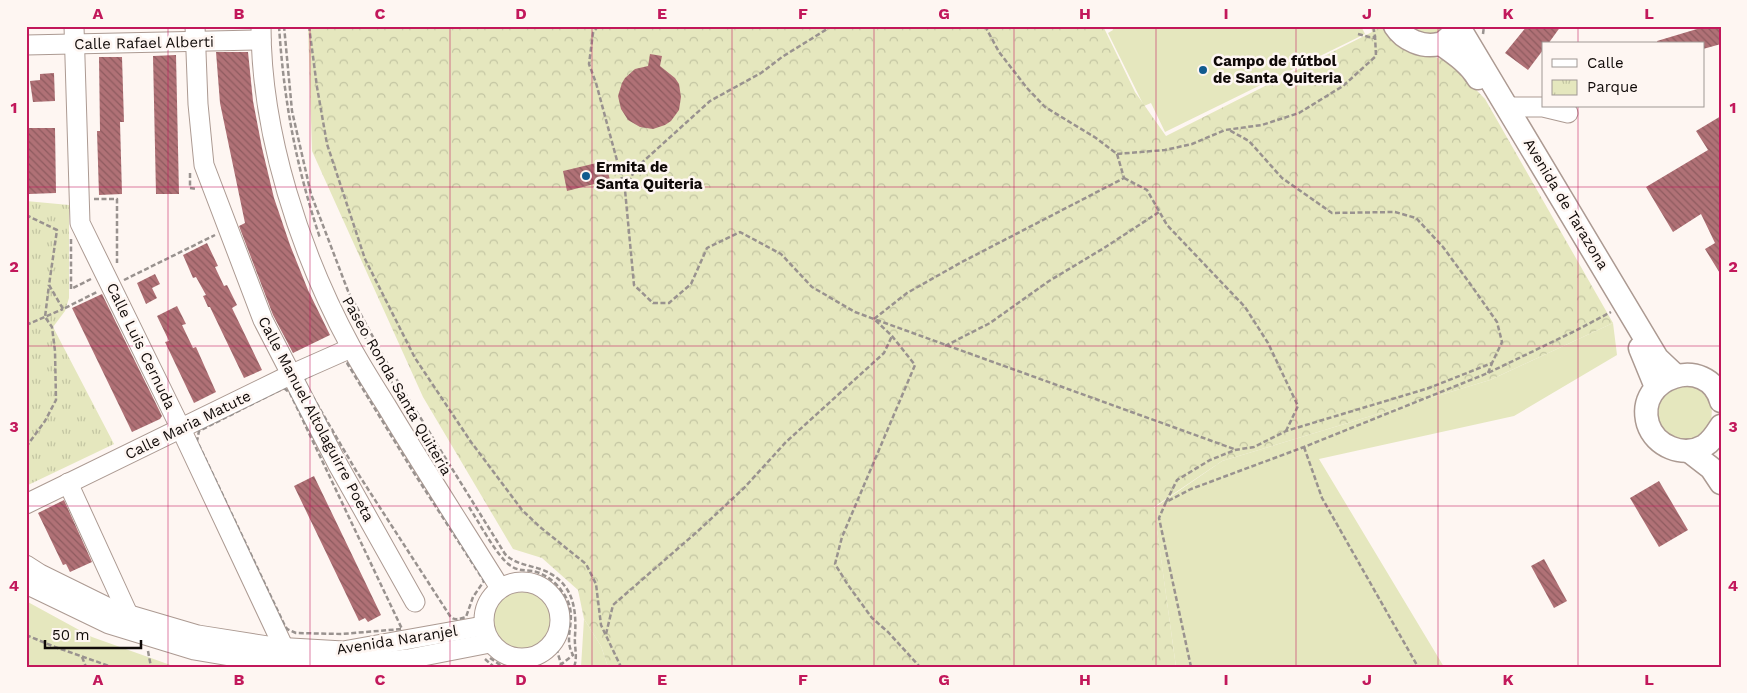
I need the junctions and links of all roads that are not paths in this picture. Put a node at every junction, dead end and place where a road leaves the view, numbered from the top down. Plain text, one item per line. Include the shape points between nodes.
1 (1395, 26) edge
2 (1461, 28) edge
3 (263, 31) edge
4 (195, 34) edge
5 (74, 35) edge
6 (1441, 44) junction
7 (26, 45) edge
8 (1506, 107) junction
9 (1542, 107) edge
10 (1547, 108) edge
11 (1568, 113) dead end
12 (351, 348) junction
13 (290, 375) junction
14 (1666, 381) junction
15 (1720, 397) edge
16 (181, 429) junction
17 (1718, 431) edge
18 (1689, 451) junction
19 (1721, 465) edge
20 (68, 483) junction
21 (1721, 483) edge
22 (26, 504) edge
23 (26, 565) edge
24 (26, 584) edge
25 (504, 586) junction
26 (415, 602) dead end
27 (128, 614) junction
28 (487, 635) junction
29 (284, 648) junction

1 - 6 main road via 1410,40 1421,44
2 - 6 main road
2 - 8 main road, Avenida de Tarazona
3 - 4 street, Calle Rafael Alberti
3 - 12 street, Paseo Ronda Santa Quiteria via 264,78 275,144 291,206 323,291
3 - 25 street, Paseo Ronda Santa Quiteria via 284,157 296,204 321,271 361,351
4 - 5 street, Calle Rafael Alberti
4 - 13 street, Calle Manuel Altolaguirre Poeta via 204,165 263,320
5 - 7 street, Calle Rafael Alberti
5 - 16 street, Calle Luis Cernuda via 80,222
6 - 14 main road, Avenida de Tarazona via 1460,56 1473,70 1648,365
8 - 9 street
8 - 14 main road, Avenida de Tarazona via 1657,358
10 - 11 street
12 - 13 street, Calle Maria Matute
12 - 25 street, Paseo Ronda Santa Quiteria
13 - 16 street, Calle Maria Matute
13 - 26 street, Calle Manuel Altolaguirre Poeta
14 - 15 main road via 1688,374 1712,385
14 - 18 main road via 1649,398 1648,424 1664,445
16 - 20 street, Calle Maria Matute
16 - 29 street, Calle Luis Cernuda
17 - 18 main road via 1703,446
17 - 19 main road via 1717,458
18 - 21 main road via 1711,468
20 - 22 street, Calle Maria Matute
20 - 27 street
23 - 27 street, Avenida Naranjel via 97,602
24 - 28 street, Avenida Naranjel via 109,624 194,650 272,663 346,666 408,659
25 - 28 street via 490,598 484,612
25 - 28 street via 523,581 536,584 550,594 558,608 560,625 554,641 541,654 523,659 505,655
27 - 29 street, Avenida Naranjel via 198,636
28 - 29 street, Avenida Naranjel via 343,651

